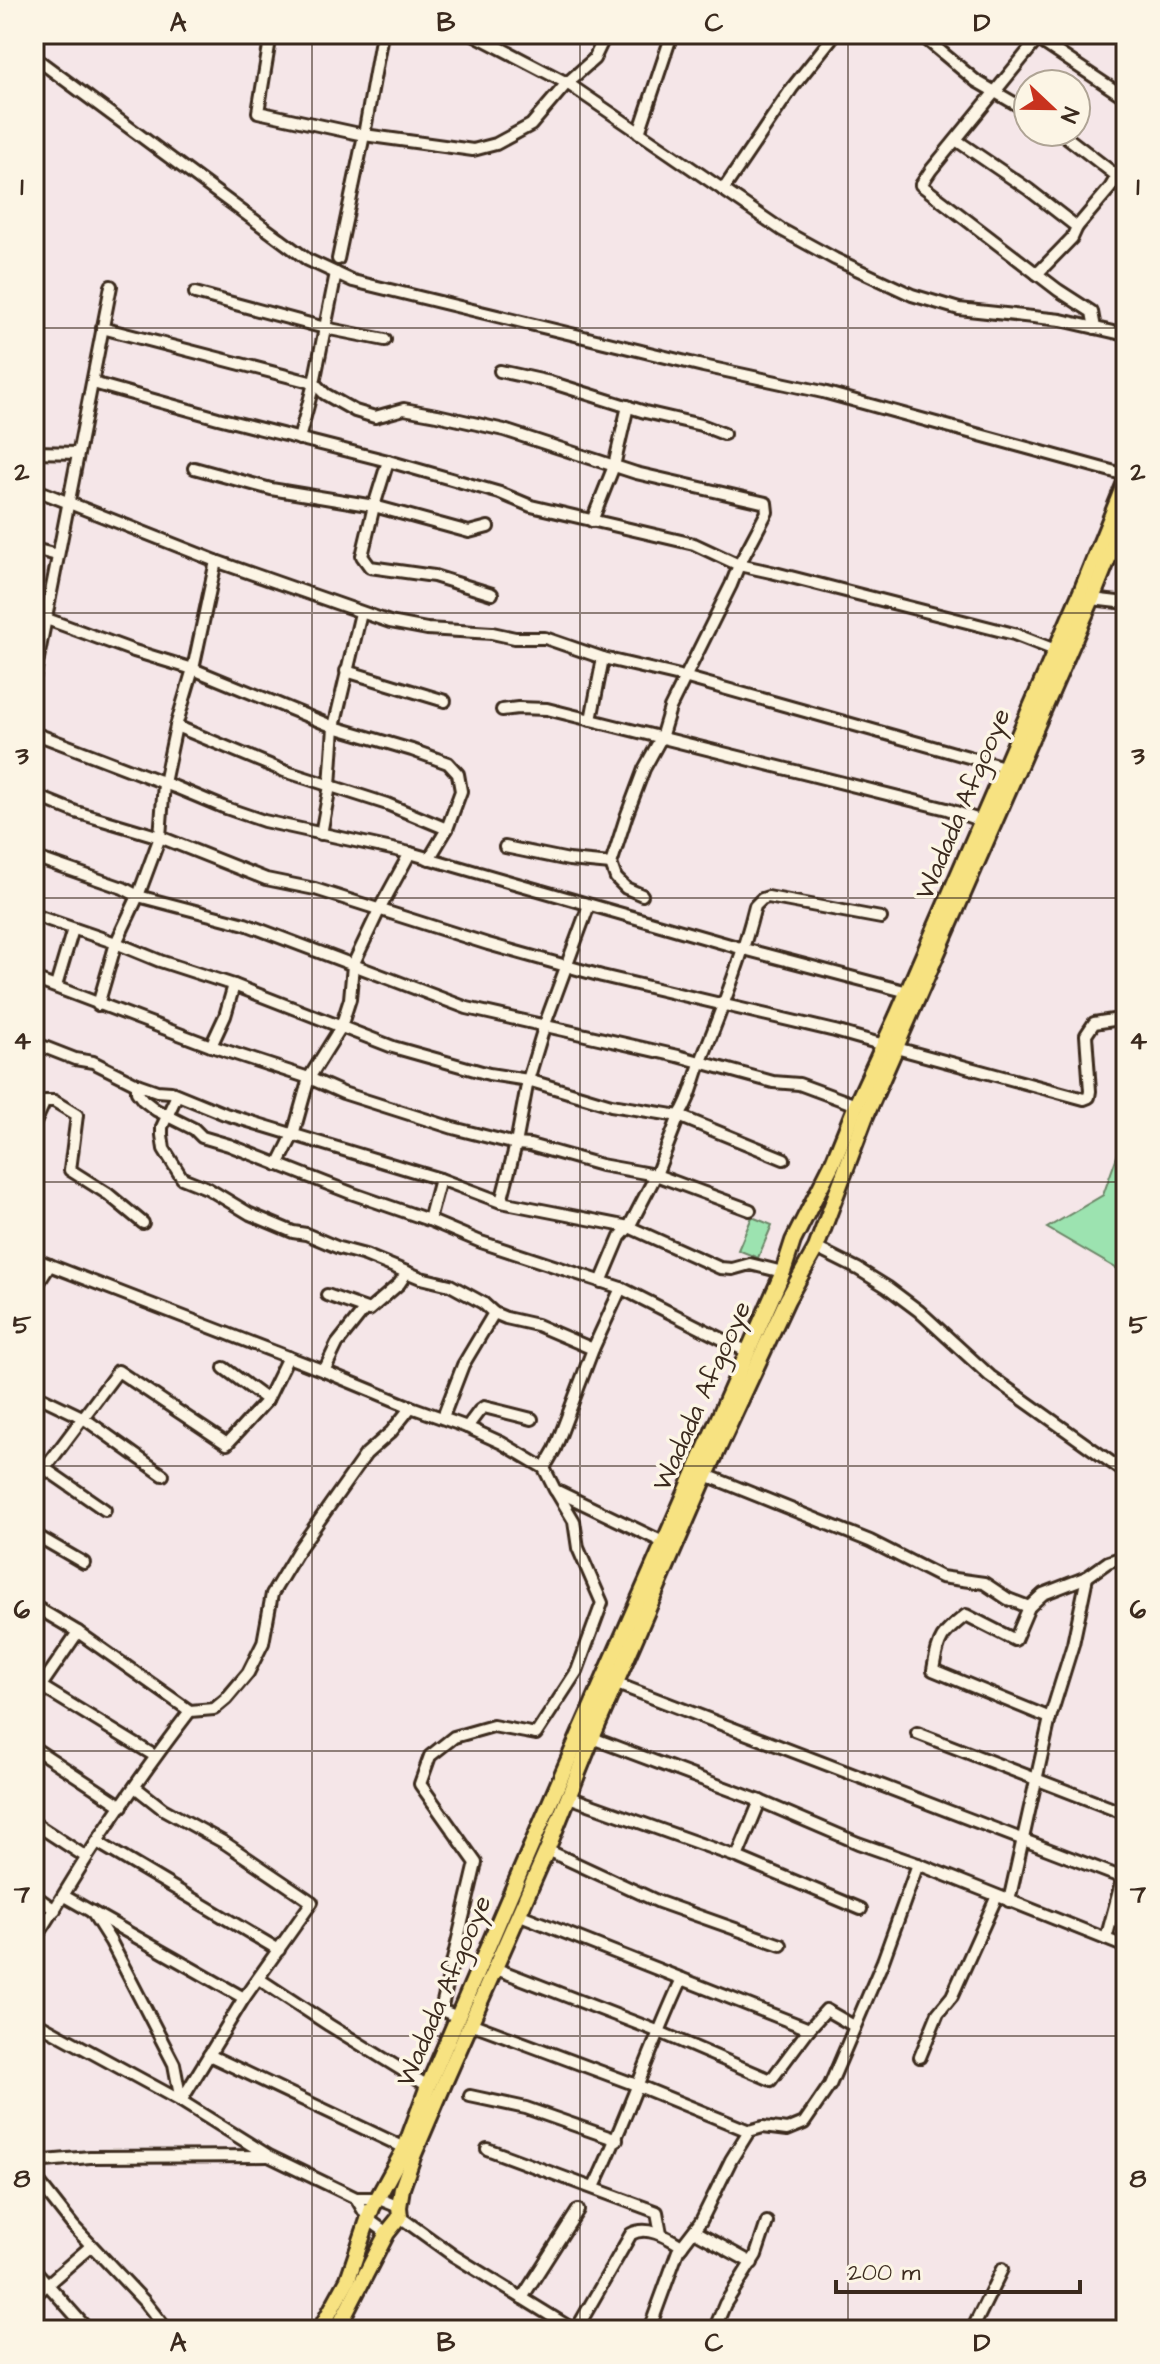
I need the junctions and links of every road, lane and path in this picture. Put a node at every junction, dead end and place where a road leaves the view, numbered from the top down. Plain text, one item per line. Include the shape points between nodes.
1 (271, 34) edge
2 (382, 34) edge
3 (473, 34) edge
4 (672, 34) edge
5 (835, 34) edge
6 (920, 34) edge
7 (605, 36) dead end
8 (1036, 36) edge
9 (34, 57) edge
10 (567, 83) junction
11 (996, 92) junction
12 (1126, 98) edge
13 (1012, 102) edge
14 (639, 133) junction
15 (364, 135) junction
16 (956, 140) junction
17 (1081, 148) edge
18 (1122, 179) edge
19 (723, 190) junction
20 (1077, 227) junction
21 (338, 259) dead end
22 (336, 273) junction
23 (1037, 274) junction
24 (111, 286) dead end
25 (195, 293) dead end
26 (102, 328) junction
27 (325, 328) junction
28 (1095, 328) junction
29 (1126, 335) edge
30 (385, 340) dead end
31 (500, 371) dead end
32 (93, 383) junction
33 (314, 383) junction
34 (628, 406) junction
35 (724, 434) dead end
36 (299, 439) junction
37 (34, 452) edge
38 (78, 453) junction
39 (388, 461) junction
40 (614, 466) junction
41 (194, 468) dead end
42 (1126, 478) edge
43 (34, 489) edge
44 (67, 503) junction
45 (374, 506) junction
46 (1126, 514) edge
47 (592, 521) junction
48 (488, 527) dead end
49 (34, 549) edge
50 (57, 555) junction
51 (216, 561) junction
52 (739, 565) junction
53 (492, 594) dead end
54 (1092, 599) junction
55 (1126, 603) edge
56 (34, 610) edge
57 (361, 613) junction
58 (44, 618) junction
59 (1055, 650) junction
60 (603, 658) junction
61 (193, 669) junction
62 (346, 671) junction
63 (35, 674) edge
64 (684, 677) junction
65 (445, 701) dead end
66 (502, 710) dead end
67 (591, 720) junction
68 (176, 726) junction
69 (334, 727) junction
70 (34, 733) edge
71 (661, 738) junction
72 (1004, 767) junction
73 (164, 783) junction
74 (330, 786) junction
75 (34, 795) edge
76 (982, 821) junction
77 (447, 829) junction
78 (321, 834) junction
79 (160, 837) junction
80 (505, 847) dead end
81 (410, 853) junction
82 (34, 857) edge
83 (429, 859) junction
84 (611, 864) junction
85 (642, 895) dead end
86 (138, 896) junction
87 (589, 905) junction
88 (380, 908) junction
89 (34, 915) edge
90 (881, 918) dead end
91 (73, 929) junction
92 (116, 943) junction
93 (744, 949) junction
94 (353, 965) junction
95 (568, 965) junction
96 (34, 979) edge
97 (234, 985) junction
98 (56, 986) junction
99 (908, 992) junction
100 (722, 1003) junction
101 (98, 1005) junction
102 (1126, 1018) edge
103 (545, 1024) junction
104 (341, 1027) junction
105 (34, 1043) edge
106 (211, 1046) junction
107 (890, 1047) junction
108 (700, 1063) junction
109 (309, 1078) junction
110 (528, 1080) junction
111 (137, 1084) junction
112 (177, 1095) junction
113 (856, 1105) junction
114 (168, 1116) junction
115 (679, 1116) junction
116 (34, 1125) edge
117 (293, 1135) junction
118 (516, 1144) junction
119 (784, 1159) dead end
120 (278, 1165) junction
121 (656, 1175) junction
122 (440, 1179) junction
123 (501, 1202) junction
124 (750, 1210) dead end
125 (429, 1220) junction
126 (143, 1223) dead end
127 (629, 1227) junction
128 (798, 1229) junction
129 (791, 1247) junction
130 (815, 1247) junction
131 (34, 1259) edge
132 (50, 1265) junction
133 (407, 1272) junction
134 (783, 1272) junction
135 (601, 1282) junction
136 (621, 1288) junction
137 (34, 1290) edge
138 (327, 1295) dead end
139 (364, 1310) junction
140 (494, 1313) junction
141 (593, 1349) junction
142 (748, 1352) junction
143 (288, 1357) junction
144 (224, 1368) dead end
145 (324, 1371) junction
146 (34, 1394) edge
147 (267, 1400) junction
148 (411, 1407) junction
149 (82, 1417) junction
150 (443, 1417) junction
151 (532, 1419) dead end
152 (467, 1427) junction
153 (34, 1461) edge
154 (44, 1468) junction
155 (544, 1468) junction
156 (1124, 1469) edge
157 (163, 1475) dead end
158 (706, 1475) junction
159 (34, 1483) edge
160 (555, 1490) junction
161 (105, 1510) dead end
162 (34, 1534) edge
163 (663, 1542) junction
164 (1126, 1556) edge
165 (84, 1563) dead end
166 (1087, 1577) junction
167 (34, 1606) edge
168 (1029, 1607) junction
169 (78, 1632) junction
170 (37, 1684) edge
171 (617, 1684) junction
172 (34, 1696) edge
173 (190, 1711) junction
174 (1050, 1718) junction
175 (917, 1733) dead end
176 (592, 1738) junction
177 (34, 1748) edge
178 (155, 1756) junction
179 (1037, 1779) junction
180 (135, 1787) junction
181 (569, 1797) junction
182 (760, 1801) junction
183 (122, 1806) junction
184 (1126, 1814) edge
185 (34, 1823) edge
186 (1023, 1840) junction
187 (97, 1842) junction
188 (547, 1850) junction
189 (86, 1857) junction
190 (737, 1857) junction
191 (918, 1864) junction
192 (1126, 1865) edge
193 (1123, 1878) junction
194 (34, 1895) edge
195 (64, 1896) junction
196 (997, 1896) junction
197 (1009, 1901) junction
198 (861, 1909) dead end
199 (55, 1910) junction
200 (92, 1912) junction
201 (518, 1914) junction
202 (1106, 1939) junction
203 (34, 1941) edge
204 (781, 1945) dead end
205 (1126, 1947) edge
206 (279, 1950) junction
207 (494, 1968) junction
208 (259, 1979) junction
209 (682, 1979) junction
210 (244, 1998) junction
211 (464, 2020) junction
212 (34, 2021) edge
213 (854, 2026) junction
214 (809, 2029) junction
215 (657, 2031) junction
216 (209, 2055) junction
217 (920, 2057) dead end
218 (428, 2086) junction
219 (639, 2086) junction
220 (470, 2096) dead end
221 (181, 2101) junction
222 (749, 2131) junction
223 (617, 2140) junction
224 (405, 2148) junction
225 (487, 2149) dead end
226 (269, 2156) junction
227 (34, 2162) edge
228 (34, 2176) edge
229 (594, 2187) junction
230 (356, 2198) junction
231 (377, 2198) junction
232 (578, 2210) dead end
233 (400, 2212) junction
234 (369, 2220) junction
235 (767, 2222) dead end
236 (694, 2231) junction
237 (387, 2233) junction
238 (661, 2234) junction
239 (91, 2246) junction
240 (682, 2246) junction
241 (752, 2263) junction
242 (34, 2269) edge
243 (1002, 2269) dead end
244 (47, 2284) junction
245 (34, 2296) edge
246 (522, 2298) junction
247 (88, 2330) edge
248 (167, 2330) edge
249 (320, 2330) edge
250 (337, 2330) edge
251 (575, 2330) edge
252 (649, 2330) edge
253 (714, 2330) edge
254 (972, 2330) edge

1 - 15 street via 258,112
2 - 15 street
3 - 10 street
4 - 14 street
5 - 19 street
6 - 11 street
7 - 10 street via 594,59
8 - 11 street
8 - 12 street
9 - 22 street via 308,260
10 - 14 street
10 - 15 street via 531,125 485,147 473,150
11 - 13 street
11 - 16 street
14 - 19 street
15 - 21 street
16 - 20 street
16 - 23 street via 921,185
17 - 18 street
18 - 20 street
19 - 28 street via 782,230 912,295 959,309
20 - 23 street
22 - 27 street
22 - 42 street via 895,411
23 - 28 street via 1092,312
24 - 26 street
25 - 27 street
26 - 32 street
26 - 33 street
27 - 30 street
27 - 33 street
28 - 29 street
31 - 34 street
32 - 36 street
32 - 38 street
33 - 36 street
33 - 40 street via 355,411 375,417 404,409 437,415 504,430
34 - 35 street
34 - 40 street
36 - 39 street
37 - 38 street
38 - 44 street
39 - 45 street
39 - 47 street
40 - 47 street
40 - 52 street via 766,503 767,512
41 - 45 street via 271,489
42 - 59 highway, Wadada Afgooye
43 - 44 street
44 - 50 street
44 - 51 street
45 - 48 street via 469,532
45 - 53 street via 362,556 370,567 434,576
46 - 54 highway, Wadada Afgooye
47 - 52 street via 694,544
49 - 50 street
50 - 58 street
51 - 57 street
51 - 61 street
52 - 59 street via 1014,634
52 - 64 street
54 - 55 street
54 - 107 highway, Wadada Afgooye
56 - 58 street
57 - 60 street via 427,629 545,638
57 - 62 street
58 - 61 street
58 - 63 street
59 - 72 highway, Wadada Afgooye
60 - 64 street
60 - 67 street
61 - 68 street
61 - 69 street
62 - 65 street
62 - 69 street
64 - 71 street
64 - 72 street
66 - 67 street via 547,709
67 - 71 street
68 - 73 street
68 - 74 street
69 - 74 street
69 - 77 street via 453,767 461,791
70 - 73 street
71 - 76 street
71 - 84 street via 644,769
72 - 76 highway, Wadada Afgooye
73 - 78 street via 250,816
73 - 79 street
74 - 77 street
74 - 78 street
75 - 79 street
76 - 99 highway, Wadada Afgooye
77 - 83 street
78 - 81 street
79 - 86 street
79 - 88 street via 266,879
80 - 84 street
81 - 83 street
81 - 88 street
82 - 86 street
83 - 87 street
84 - 85 street via 616,878
86 - 92 street
86 - 94 street via 245,924
87 - 93 street
87 - 95 street
88 - 94 street
88 - 95 street
89 - 91 street
90 - 93 street via 768,897 755,906
91 - 92 street
91 - 98 street
92 - 97 street
92 - 101 street
93 - 99 street
93 - 100 street
94 - 103 street via 467,1008
94 - 104 street
95 - 100 street
95 - 103 street
96 - 98 street
97 - 104 street
97 - 106 street
98 - 101 street
99 - 107 highway, Wadada Afgooye
100 - 107 street
100 - 108 street
101 - 106 street
102 - 107 street via 1094,1023 1086,1035 1090,1091 1084,1099
103 - 108 street
103 - 110 street
104 - 109 street
104 - 110 street via 442,1062
105 - 111 street via 93,1062
106 - 109 street
107 - 113 highway, Wadada Afgooye
107 - 130 highway, Wadada Afgooye
108 - 113 street via 799,1084
108 - 115 street
109 - 117 street
109 - 118 street via 371,1102
110 - 115 street via 611,1105
110 - 118 street
111 - 112 street
111 - 114 street via 143,1100
112 - 114 street
112 - 117 street
113 - 128 highway, Wadada Afgooye
114 - 120 street via 202,1137
114 - 133 street via 162,1127 164,1149 182,1178 264,1220
115 - 119 street
115 - 121 street
116 - 126 street via 45,1101 77,1115 70,1170
117 - 120 street
117 - 122 street
118 - 121 street
118 - 123 street
120 - 125 street
121 - 124 street
121 - 127 street
122 - 123 street
122 - 125 street
123 - 127 street
125 - 135 street
127 - 134 street via 720,1268 750,1264
127 - 135 street
128 - 129 highway, Wadada Afgooye
128 - 130 highway via 811,1231
129 - 130 highway via 800,1254
129 - 134 highway, Wadada Afgooye
130 - 156 street via 875,1279 990,1376
130 - 158 highway, Wadada Afgooye
131 - 132 street
132 - 137 street
132 - 143 street
133 - 139 street
133 - 140 street via 450,1285
134 - 142 highway, Wadada Afgooye
135 - 136 street
136 - 141 street
136 - 142 street
138 - 139 street
139 - 145 street
140 - 141 street
140 - 150 street via 463,1365
141 - 155 street
142 - 163 highway, Wadada Afgooye
143 - 145 street
143 - 147 street
144 - 147 street
145 - 148 street
146 - 149 street
147 - 149 street via 227,1444 118,1371
148 - 150 street
148 - 173 street via 366,1454 299,1549 272,1594 263,1643 248,1673 214,1709
149 - 154 street
149 - 157 street
150 - 152 street
151 - 152 street via 484,1407
152 - 155 street
153 - 154 street
154 - 159 street
154 - 161 street
155 - 160 street
158 - 168 street via 870,1541 941,1577 984,1583
158 - 171 highway, Wadada Afgooye
160 - 163 street
160 - 211 street via 574,1521 578,1548 602,1603 577,1671 536,1734 493,1726 454,1737 430,1756 420,1784 476,1863 441,2010
162 - 165 street
163 - 211 highway, Wadada Afgooye
164 - 166 street
166 - 168 street via 1043,1594
166 - 174 street
167 - 169 street
168 - 174 street via 1015,1640 966,1615 945,1631 933,1670
169 - 170 street
169 - 173 street
170 - 172 street
170 - 178 street
171 - 176 highway, Wadada Afgooye
171 - 186 street
173 - 178 street
174 - 179 street
175 - 179 street
176 - 181 highway, Wadada Afgooye
176 - 182 street
177 - 183 street
178 - 180 street
179 - 184 street
179 - 186 street
180 - 183 street
180 - 206 street via 312,1902
181 - 188 highway, Wadada Afgooye
181 - 190 street
182 - 190 street
182 - 191 street
183 - 187 street
185 - 189 street
186 - 193 street
186 - 197 street
187 - 189 street
187 - 206 street
188 - 201 highway, Wadada Afgooye
188 - 204 street via 659,1902
189 - 195 street
190 - 198 street
191 - 196 street
191 - 213 street
192 - 193 street
193 - 202 street
194 - 199 street
195 - 199 street
195 - 200 street
196 - 197 street
196 - 217 street
197 - 202 street
199 - 203 street
200 - 210 street
200 - 221 street via 174,2064
201 - 207 highway, Wadada Afgooye
201 - 209 street
202 - 205 street
206 - 208 street
207 - 211 highway, Wadada Afgooye
207 - 215 street
208 - 210 street
208 - 218 street
209 - 214 street
209 - 215 street
210 - 216 street
211 - 218 highway, Wadada Afgooye
211 - 219 street
211 - 233 highway, Wadada Afgooye via 402,2188
212 - 221 street
213 - 214 street via 826,2010
213 - 222 street via 830,2085 804,2123 787,2130
214 - 215 street via 771,2080
215 - 219 street
216 - 221 street
216 - 224 street
218 - 224 highway, Wadada Afgooye
219 - 222 street
219 - 223 street
220 - 223 street via 526,2108
221 - 226 street
222 - 236 street
223 - 229 street
224 - 231 highway, Wadada Afgooye
225 - 229 street
226 - 227 street
226 - 230 street
228 - 239 street
229 - 238 street via 657,2212
230 - 231 street
230 - 234 street
231 - 233 street
231 - 234 highway, Wadada Afgooye
232 - 246 street
233 - 237 highway, Wadada Afgooye
233 - 246 street via 454,2256
234 - 237 street
234 - 249 highway, Wadada Afgooye via 348,2279
235 - 241 street
236 - 240 street
236 - 241 street
237 - 250 highway, Wadada Afgooye
238 - 240 street
238 - 251 street via 631,2234
239 - 244 street
239 - 248 street
240 - 252 street
241 - 253 street
242 - 244 street
243 - 254 street
244 - 245 street
244 - 247 street
246 - 251 street

